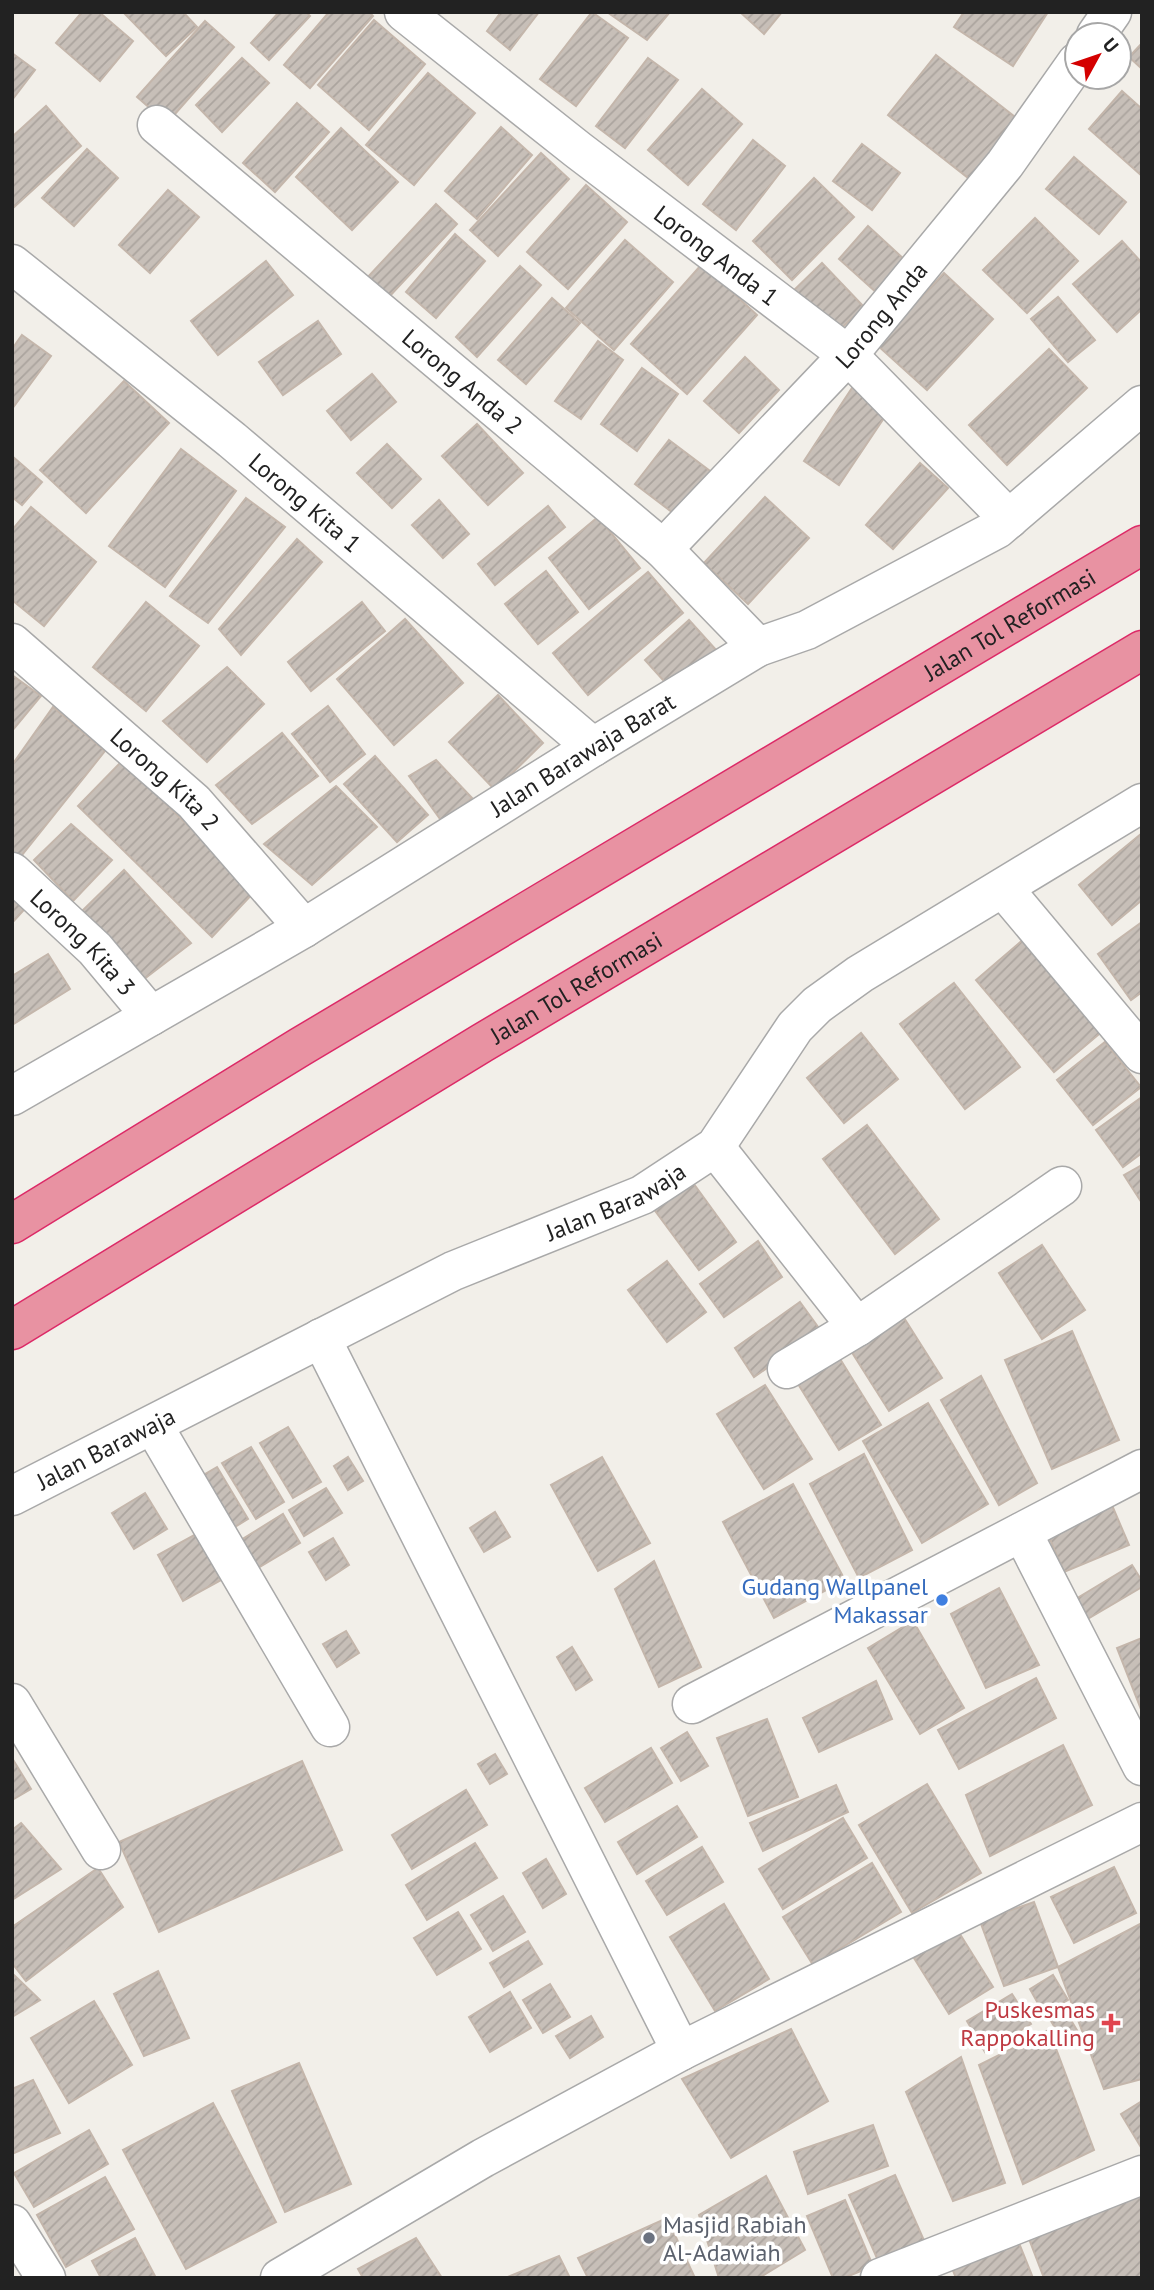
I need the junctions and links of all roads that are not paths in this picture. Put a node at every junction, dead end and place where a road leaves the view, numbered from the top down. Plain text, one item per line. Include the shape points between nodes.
1 (404, 12) edge
2 (1063, 82) edge
3 (157, 125) dead end
4 (12, 264) edge
5 (848, 355) junction
6 (1142, 405) edge
7 (1009, 519) junction
8 (1142, 545) edge
9 (663, 549) junction
10 (12, 643) edge
11 (758, 647) junction
12 (1142, 650) edge
13 (593, 747) junction
14 (1142, 803) edge
15 (12, 872) edge
16 (1003, 888) junction
17 (304, 928) junction
18 (152, 1016) junction
19 (1142, 1054) edge
20 (12, 1096) edge
21 (715, 1147) junction
22 (1062, 1186) dead end
23 (12, 1224) edge
24 (856, 1327) junction
25 (12, 1330) edge
26 (321, 1338) junction
27 (787, 1369) dead end
28 (153, 1425) junction
29 (1142, 1469) edge
30 (12, 1496) edge
31 (1022, 1532) junction
32 (12, 1703) edge
33 (692, 1704) dead end
34 (330, 1727) dead end
35 (1142, 1766) edge
36 (1142, 1822) edge
37 (101, 1850) dead end
38 (681, 2051) junction
39 (1142, 2175) edge
40 (12, 2224) edge
41 (943, 2266) edge
42 (46, 2278) edge
43 (280, 2278) edge
44 (880, 2278) edge

1 - 5 street, Lorong Anda 1
2 - 5 street, Lorong Anda via 1005,164
3 - 9 street, Lorong Anda 2
4 - 13 street, Lorong Kita 1 via 232,440
5 - 7 street, Lorong Anda 1
5 - 9 street, Lorong Anda
6 - 7 street, Jalan Barawaja Barat
7 - 11 street, Jalan Barawaja Barat via 807,630
8 - 23 highway, Jalan Tol Reformasi
9 - 11 street, Lorong Anda 2
10 - 17 street, Lorong Kita 2 via 194,802
11 - 13 street, Jalan Barawaja Barat
12 - 25 highway, Jalan Tol Reformasi
13 - 17 street, Jalan Barawaja Barat
14 - 16 street, Jalan Barawaja
15 - 18 street, Lorong Kita 3 via 95,949
16 - 19 street
16 - 21 street, Jalan Barawaja via 817,1005 795,1027
17 - 18 street, Jalan Barawaja Barat
18 - 20 street, Jalan Barawaja Barat
21 - 24 street
21 - 26 street, Jalan Barawaja via 642,1195 453,1271
22 - 24 street
24 - 27 street
26 - 28 street, Jalan Barawaja
26 - 38 street
28 - 30 street, Jalan Barawaja
28 - 34 street
29 - 31 street
31 - 33 street
31 - 35 street
32 - 37 street
36 - 38 street
38 - 43 street via 482,2158
39 - 41 street
40 - 42 street
41 - 44 street

